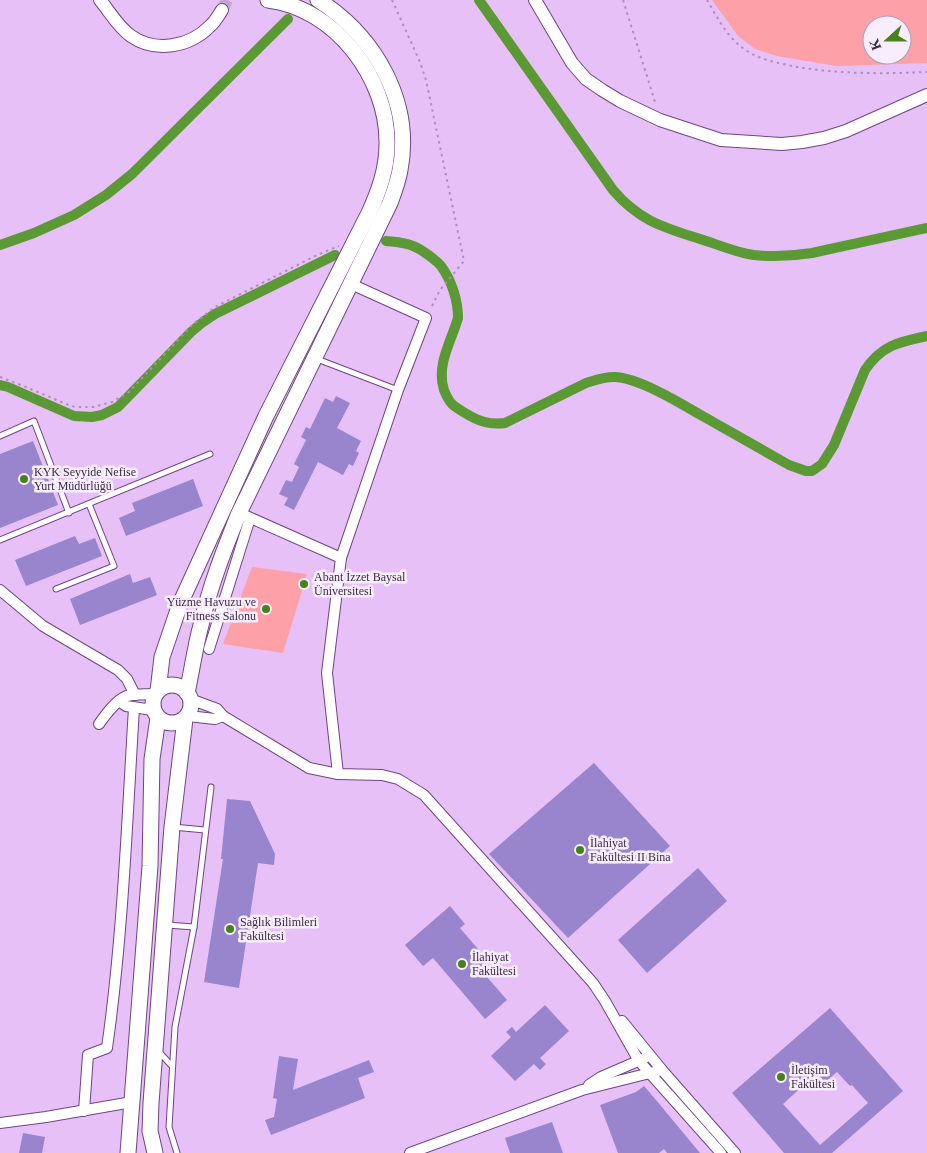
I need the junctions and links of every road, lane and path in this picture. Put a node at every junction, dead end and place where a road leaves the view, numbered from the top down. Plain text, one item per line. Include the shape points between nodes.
1 (100, 0) edge
2 (268, 0) edge
3 (318, 0) edge
4 (392, 0) edge
5 (535, 0) edge
6 (622, 0) edge
7 (707, 0) edge
8 (222, 10) tunnel mouth
9 (927, 72) edge
10 (927, 95) edge
11 (660, 120) junction
12 (354, 244) junction
13 (351, 284) junction
14 (426, 318) junction
15 (315, 358) junction
16 (0, 377) edge
17 (398, 390) junction
18 (0, 436) edge
19 (210, 454) dead end
20 (89, 504) junction
21 (69, 513) junction
22 (244, 516) junction
23 (0, 540) edge
24 (341, 558) junction
25 (56, 589) dead end
26 (0, 590) edge
27 (208, 649) dead end
28 (156, 692) junction
29 (135, 695) junction
30 (189, 696) junction
31 (119, 701) junction
32 (134, 708) junction
33 (156, 714) junction
34 (223, 716) junction
35 (186, 717) junction
36 (99, 724) dead end
37 (338, 774) junction
38 (211, 787) dead end
39 (172, 827) junction
40 (205, 830) junction
41 (165, 924) junction
42 (194, 927) junction
43 (605, 1002) junction
44 (156, 1049) junction
45 (650, 1055) junction
46 (639, 1060) junction
47 (172, 1066) junction
48 (662, 1070) junction
49 (650, 1074) junction
50 (582, 1090) junction
51 (132, 1102) junction
52 (84, 1111) junction
53 (0, 1123) edge
54 (128, 1153) edge
55 (155, 1153) edge
56 (177, 1153) edge
57 (410, 1153) edge
58 (721, 1153) edge
59 (735, 1153) edge

1 - 8 street via 130,35 150,45 170,46 188,41 209,27
2 - 12 main road via 311,14 338,35 366,69 381,104 387,143 383,179
3 - 13 main road via 350,24 378,58 395,97 400,119 402,156 396,185
4 - 14 path via 426,80 463,261 440,290
5 - 11 street via 572,63 586,79 620,101
6 - 11 path
7 - 9 path via 730,36 743,48 778,63 822,71
10 - 11 street via 846,131 782,144 721,140
12 - 16 path via 339,245 317,255 216,307 192,325 129,392 112,402 93,407 66,404
12 - 28 main road via 266,416 180,604 162,657
13 - 14 street
13 - 15 main road
14 - 17 street
15 - 17 lane
15 - 22 main road
17 - 24 street
18 - 21 lane via 34,422
19 - 20 lane
20 - 21 lane
20 - 25 lane via 114,566
21 - 23 lane
22 - 24 street
22 - 27 street
22 - 30 main road via 221,557 210,591 200,627
24 - 37 street via 326,673
26 - 29 street via 43,626 118,670
28 - 29 street
28 - 30 main road via 165,686 177,685
28 - 33 main road via 153,700
29 - 31 street
30 - 34 street via 217,709
30 - 35 main road via 190,712
31 - 32 street
31 - 36 street
32 - 33 street
32 - 52 street via 119,953 111,1018 107,1048 88,1055
33 - 35 main road via 168,724 181,722
33 - 51 main road via 150,866
34 - 35 street via 215,719
34 - 37 street via 310,768
35 - 39 main road
37 - 43 street via 382,775 398,779 424,795 593,983
38 - 40 lane
39 - 40 lane
39 - 41 main road
40 - 42 lane
41 - 42 lane
41 - 44 main road
42 - 47 lane via 175,1027
43 - 45 street
43 - 46 street
44 - 47 lane
44 - 55 main road via 150,1124
45 - 46 street
45 - 48 street
46 - 49 street
46 - 50 street via 601,1077
47 - 56 lane via 169,1127
48 - 49 street
48 - 59 street
49 - 50 street
49 - 58 street
50 - 57 street
51 - 52 street
51 - 54 main road
52 - 53 street

